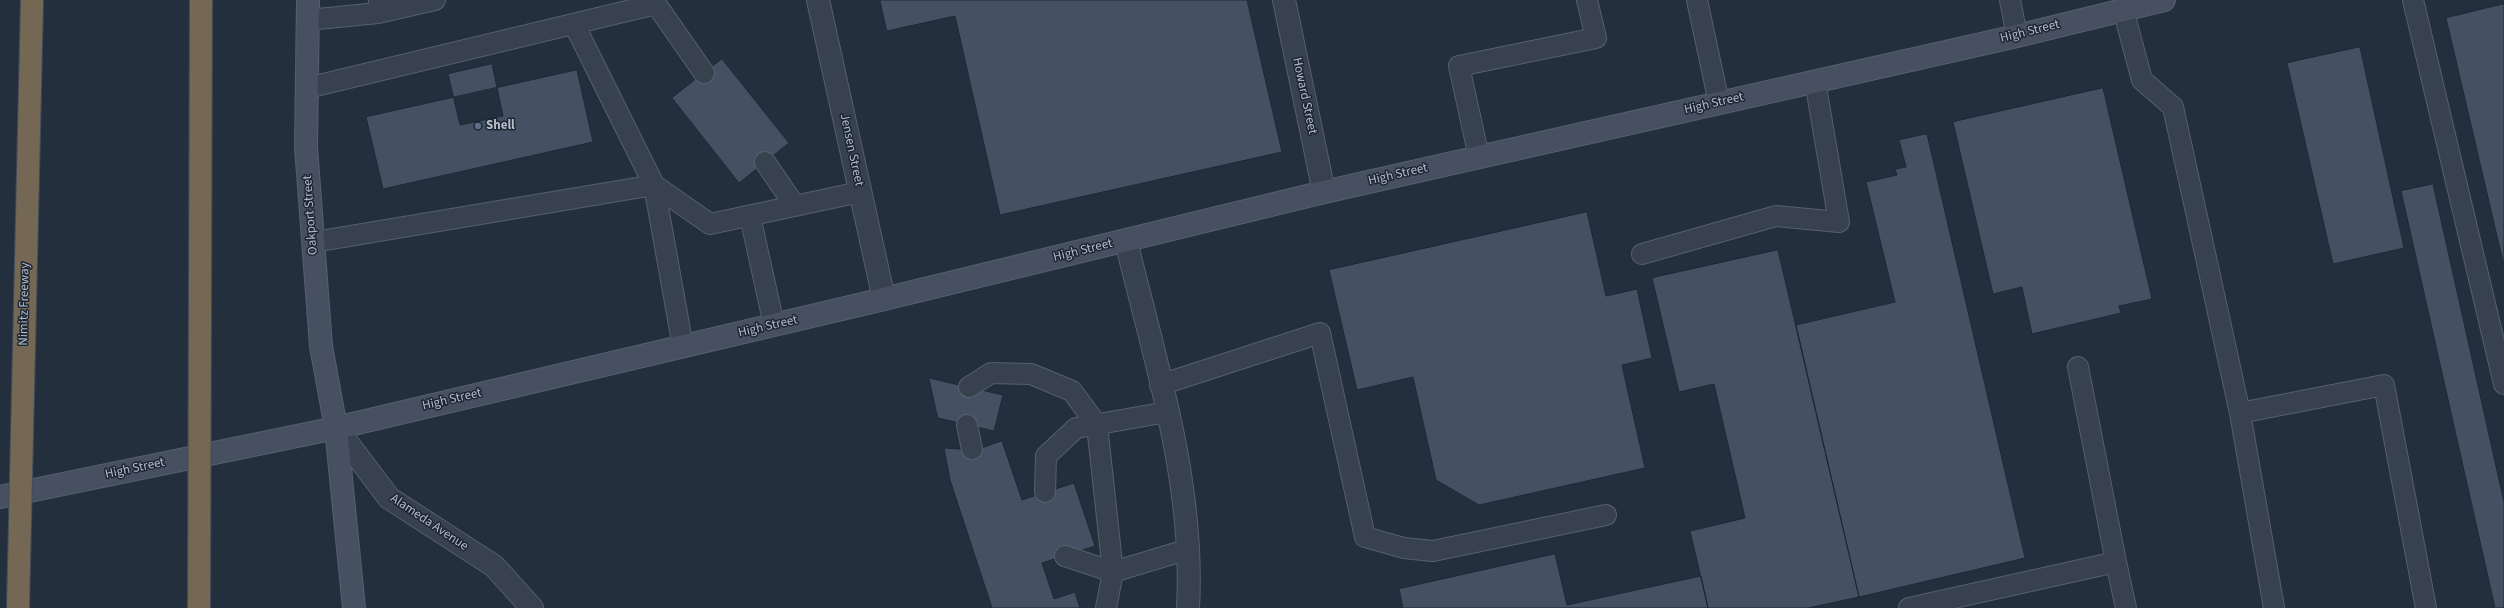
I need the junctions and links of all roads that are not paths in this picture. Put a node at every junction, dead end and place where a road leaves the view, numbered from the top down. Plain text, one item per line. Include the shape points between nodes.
1 (32, 0) edge
2 (201, 0) edge
3 (434, 0) edge
4 (818, 0) edge
5 (1284, 0) edge
6 (1587, 0) edge
7 (1697, 0) edge
8 (2010, 0) edge
9 (2164, 0) edge
10 (2412, 0) edge
11 (378, 6) edge
12 (2123, 9) junction
13 (308, 10) edge
14 (574, 24) junction
15 (2017, 36) junction
16 (704, 73) dead end
17 (1815, 81) junction
18 (307, 88) junction
19 (1720, 103) junction
20 (1479, 157) junction
21 (765, 162) dead end
22 (654, 185) junction
23 (860, 192) junction
24 (1324, 192) junction
25 (795, 206) junction
26 (750, 216) junction
27 (1126, 241) junction
28 (314, 242) junction
29 (1642, 254) dead end
30 (884, 299) junction
31 (774, 325) junction
32 (683, 347) junction
33 (2078, 367) dead end
34 (2504, 384) edge
35 (1160, 385) junction
36 (969, 387) dead end
37 (1167, 412) junction
38 (2240, 412) junction
39 (967, 425) dead end
40 (1097, 425) junction
41 (336, 428) junction
42 (972, 449) dead end
43 (1045, 492) dead end
44 (0, 497) edge
45 (1606, 515) dead end
46 (1189, 548) junction
47 (1065, 556) dead end
48 (2116, 562) junction
49 (1113, 572) junction
50 (18, 608) edge
51 (199, 608) edge
52 (354, 608) edge
53 (532, 608) edge
54 (1106, 608) edge
55 (1188, 608) edge
56 (1908, 608) edge
57 (2126, 608) edge
58 (2274, 608) edge
59 (2426, 608) edge

1 - 50 highway, Nimitz Freeway, bridge
2 - 51 highway, bridge
3 - 11 lane
4 - 23 street, Jensen Street
5 - 24 street, Howard Street
6 - 20 lane via 1596,38 1459,66
7 - 19 lane
8 - 15 lane
9 - 12 main road, High Street
10 - 34 lane
11 - 13 lane
12 - 15 main road, High Street
12 - 38 lane via 2142,80 2173,107
13 - 18 main road, Oakport Street
14 - 16 lane via 656,4
14 - 18 lane
14 - 22 lane
15 - 17 main road, High Street
17 - 19 main road, High Street
17 - 29 lane via 1840,222 1776,216
18 - 28 main road, Oakport Street via 306,147
19 - 20 main road, High Street
20 - 24 main road, High Street
21 - 25 lane
22 - 26 lane via 710,224
22 - 28 lane
22 - 32 lane
23 - 25 lane
23 - 30 street, Jensen Street
24 - 27 main road, High Street
25 - 26 lane
26 - 31 lane
27 - 30 main road, High Street
27 - 35 street
28 - 41 main road, Oakport Street via 321,346
30 - 31 main road, High Street
31 - 32 main road, High Street
32 - 41 main road, High Street
33 - 48 lane
35 - 37 street
35 - 45 lane via 1320,333 1365,537 1404,548 1433,551
36 - 40 lane via 991,373 1031,374 1072,391
37 - 40 lane
37 - 46 street via 1180,467
38 - 58 lane
38 - 59 lane via 2384,385
39 - 42 lane
40 - 43 lane via 1076,428 1046,456
40 - 49 lane
41 - 44 main road, High Street
41 - 52 main road, Oakport Street
41 - 53 street, Alameda Avenue via 389,498 494,566
46 - 49 lane
46 - 55 street
47 - 49 lane
48 - 56 lane
48 - 57 lane
49 - 54 lane

